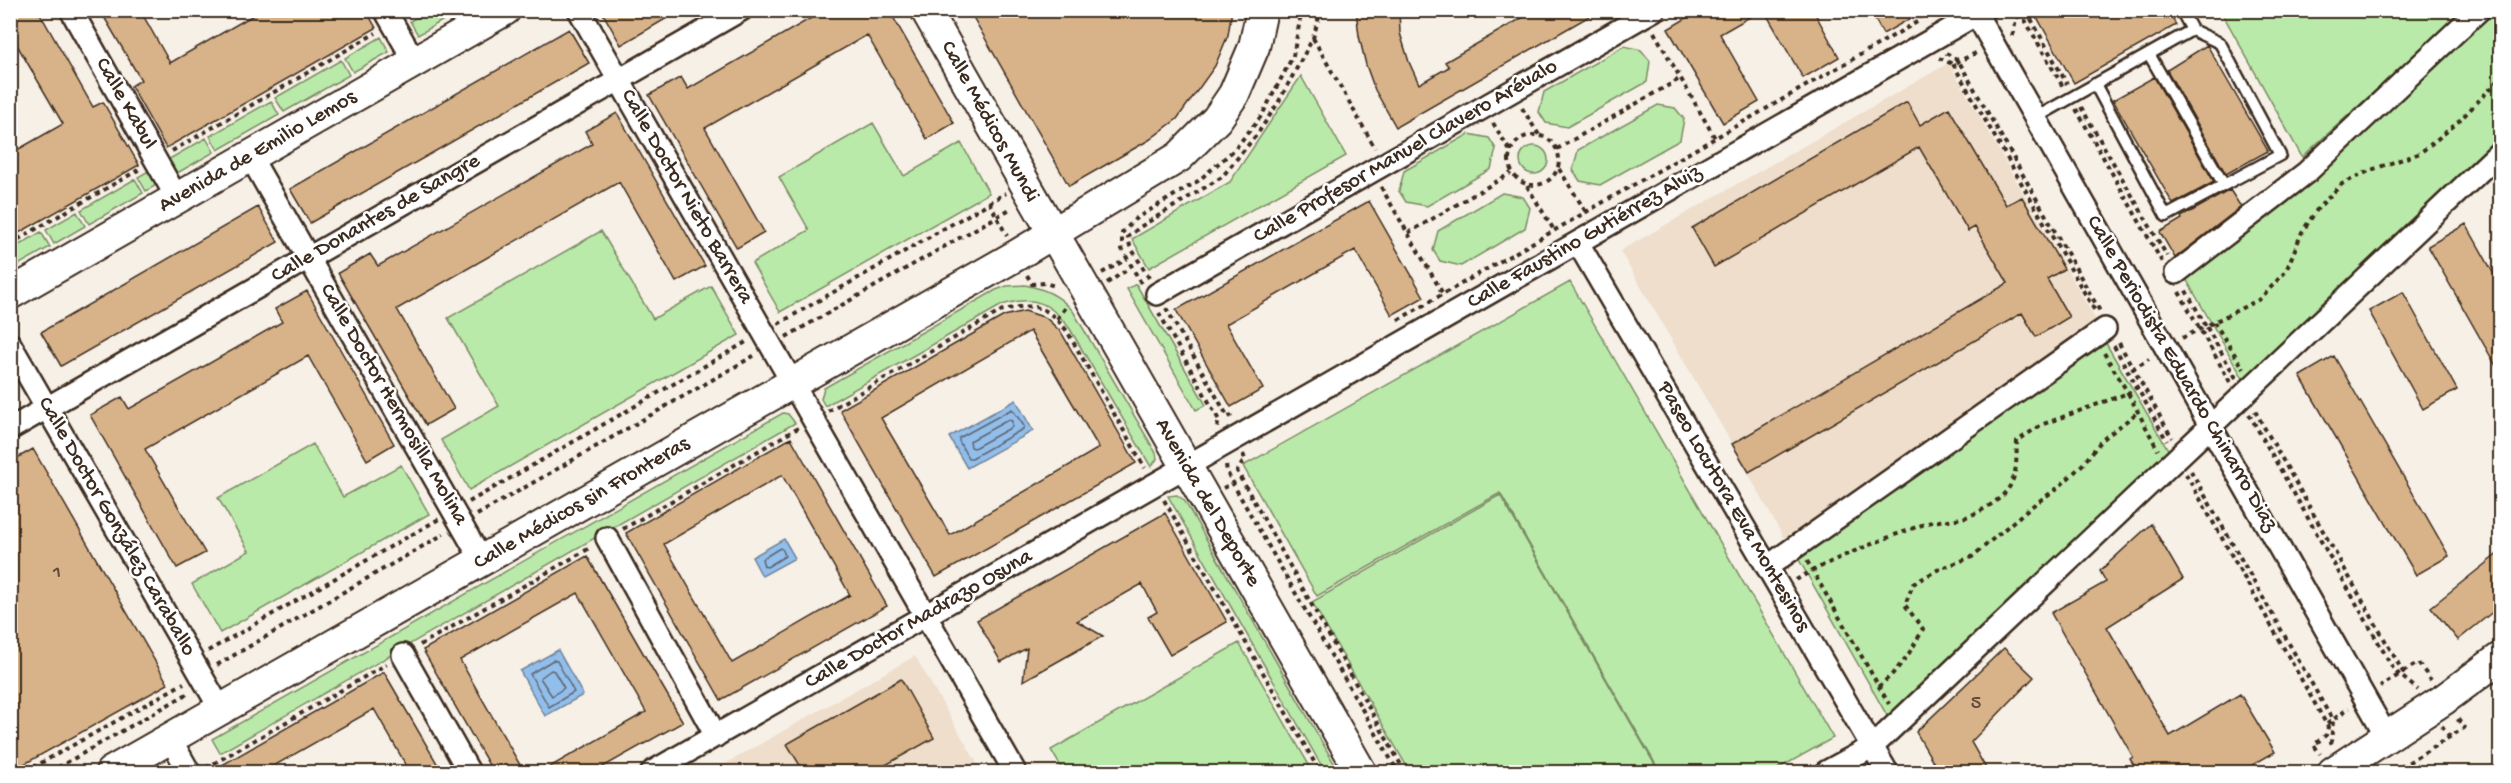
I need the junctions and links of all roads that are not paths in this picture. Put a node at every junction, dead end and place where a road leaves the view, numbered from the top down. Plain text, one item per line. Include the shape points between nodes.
1 (71, 10) edge
2 (505, 10) edge
3 (579, 10) edge
4 (741, 10) edge
5 (1262, 10) edge
6 (2181, 10) edge
7 (2479, 10) edge
8 (1978, 12) edge
9 (935, 14) edge
10 (1638, 15) edge
11 (389, 17) edge
12 (2192, 30) junction
13 (2149, 54) junction
14 (415, 62) junction
15 (619, 80) junction
16 (2095, 84) junction
17 (2035, 118) junction
18 (2500, 152) edge
19 (250, 156) junction
20 (2224, 185) junction
21 (177, 198) junction
22 (1052, 234) junction
23 (1578, 243) junction
24 (309, 258) junction
25 (2173, 276) road end
26 (10, 294) edge
27 (1152, 296) road end
28 (2108, 328) road end
29 (10, 344) edge
30 (793, 383) junction
31 (47, 407) junction
32 (2210, 427) junction
33 (10, 429) edge
34 (1186, 466) junction
35 (607, 538) road end
36 (482, 561) junction
37 (1767, 567) junction
38 (926, 617) junction
39 (403, 655) road end
40 (2500, 658) edge
41 (221, 711) junction
42 (716, 736) junction
43 (2386, 737) junction
44 (171, 740) junction
45 (1872, 747) junction
46 (2329, 759) edge
47 (111, 772) edge
48 (189, 772) edge
49 (469, 772) edge
50 (652, 772) edge
51 (1015, 772) edge
52 (1361, 772) edge
53 (1826, 772) edge
54 (1887, 772) edge

1 - 21 street, Calle Kabul
2 - 14 street, Avenida de Emilio Lemos
3 - 15 street, Calle Doctor Nieto Barrera
4 - 15 street, Calle Donantes de Sangre
5 - 22 street, Calle Médicos sin Fronteras via 1245,70 1217,118 1179,157
6 - 12 lane
7 - 25 street via 2307,172
8 - 17 street, Calle Periodista Eduardo Chinarro Diaz
8 - 23 street, Calle Faustino Gutiérrez Alviz
9 - 22 street, Calle Médicos Mundi via 1019,195
10 - 27 street, Calle Profesor Manuel Clavero Arévalo via 1484,108
11 - 14 street
12 - 13 lane
12 - 20 lane via 2220,43 2280,155
13 - 16 lane
13 - 20 lane
14 - 19 street, Avenida de Emilio Lemos
15 - 24 street, Calle Donantes de Sangre
15 - 30 street, Calle Doctor Nieto Barrera
16 - 17 lane via 2074,101
16 - 20 lane via 2166,216
17 - 32 street, Calle Periodista Eduardo Chinarro Diaz
18 - 32 street
19 - 21 street, Avenida de Emilio Lemos
19 - 24 street, Calle Doctor Hermosilla Molina
21 - 26 street, Avenida de Emilio Lemos
22 - 30 street, Calle Médicos sin Fronteras
22 - 34 street, Avenida del Deporte
23 - 34 street, Calle Faustino Gutiérrez Alviz
23 - 37 street, Paseo Locutora Eva Montesinos
24 - 31 street, Calle Donantes de Sangre
24 - 36 street, Calle Doctor Hermosilla Molina
28 - 37 street
29 - 31 street, Calle Doctor González Caraballo
30 - 36 street, Calle Médicos sin Fronteras
30 - 38 street, Calle Doctor Nieto Barrera
31 - 33 street, Calle Donantes de Sangre
31 - 41 street, Calle Doctor González Caraballo via 194,672
32 - 43 street, Calle Periodista Eduardo Chinarro Diaz
32 - 45 street via 2172,455
34 - 38 street, Calle Doctor Madrazo Osuna
34 - 52 street, Avenida del Deporte
35 - 42 street
36 - 41 street, Calle Médicos sin Fronteras
37 - 45 street, Paseo Locutora Eva Montesinos
38 - 42 street, Calle Doctor Madrazo Osuna
38 - 51 street, Calle Doctor Nieto Barrera
39 - 49 street
40 - 43 street
41 - 44 street, Calle Médicos sin Fronteras
42 - 50 street, Calle Doctor Madrazo Osuna
43 - 46 street
44 - 47 street, Calle Médicos sin Fronteras
44 - 48 street
45 - 53 street
45 - 54 street, Paseo Locutora Eva Montesinos

